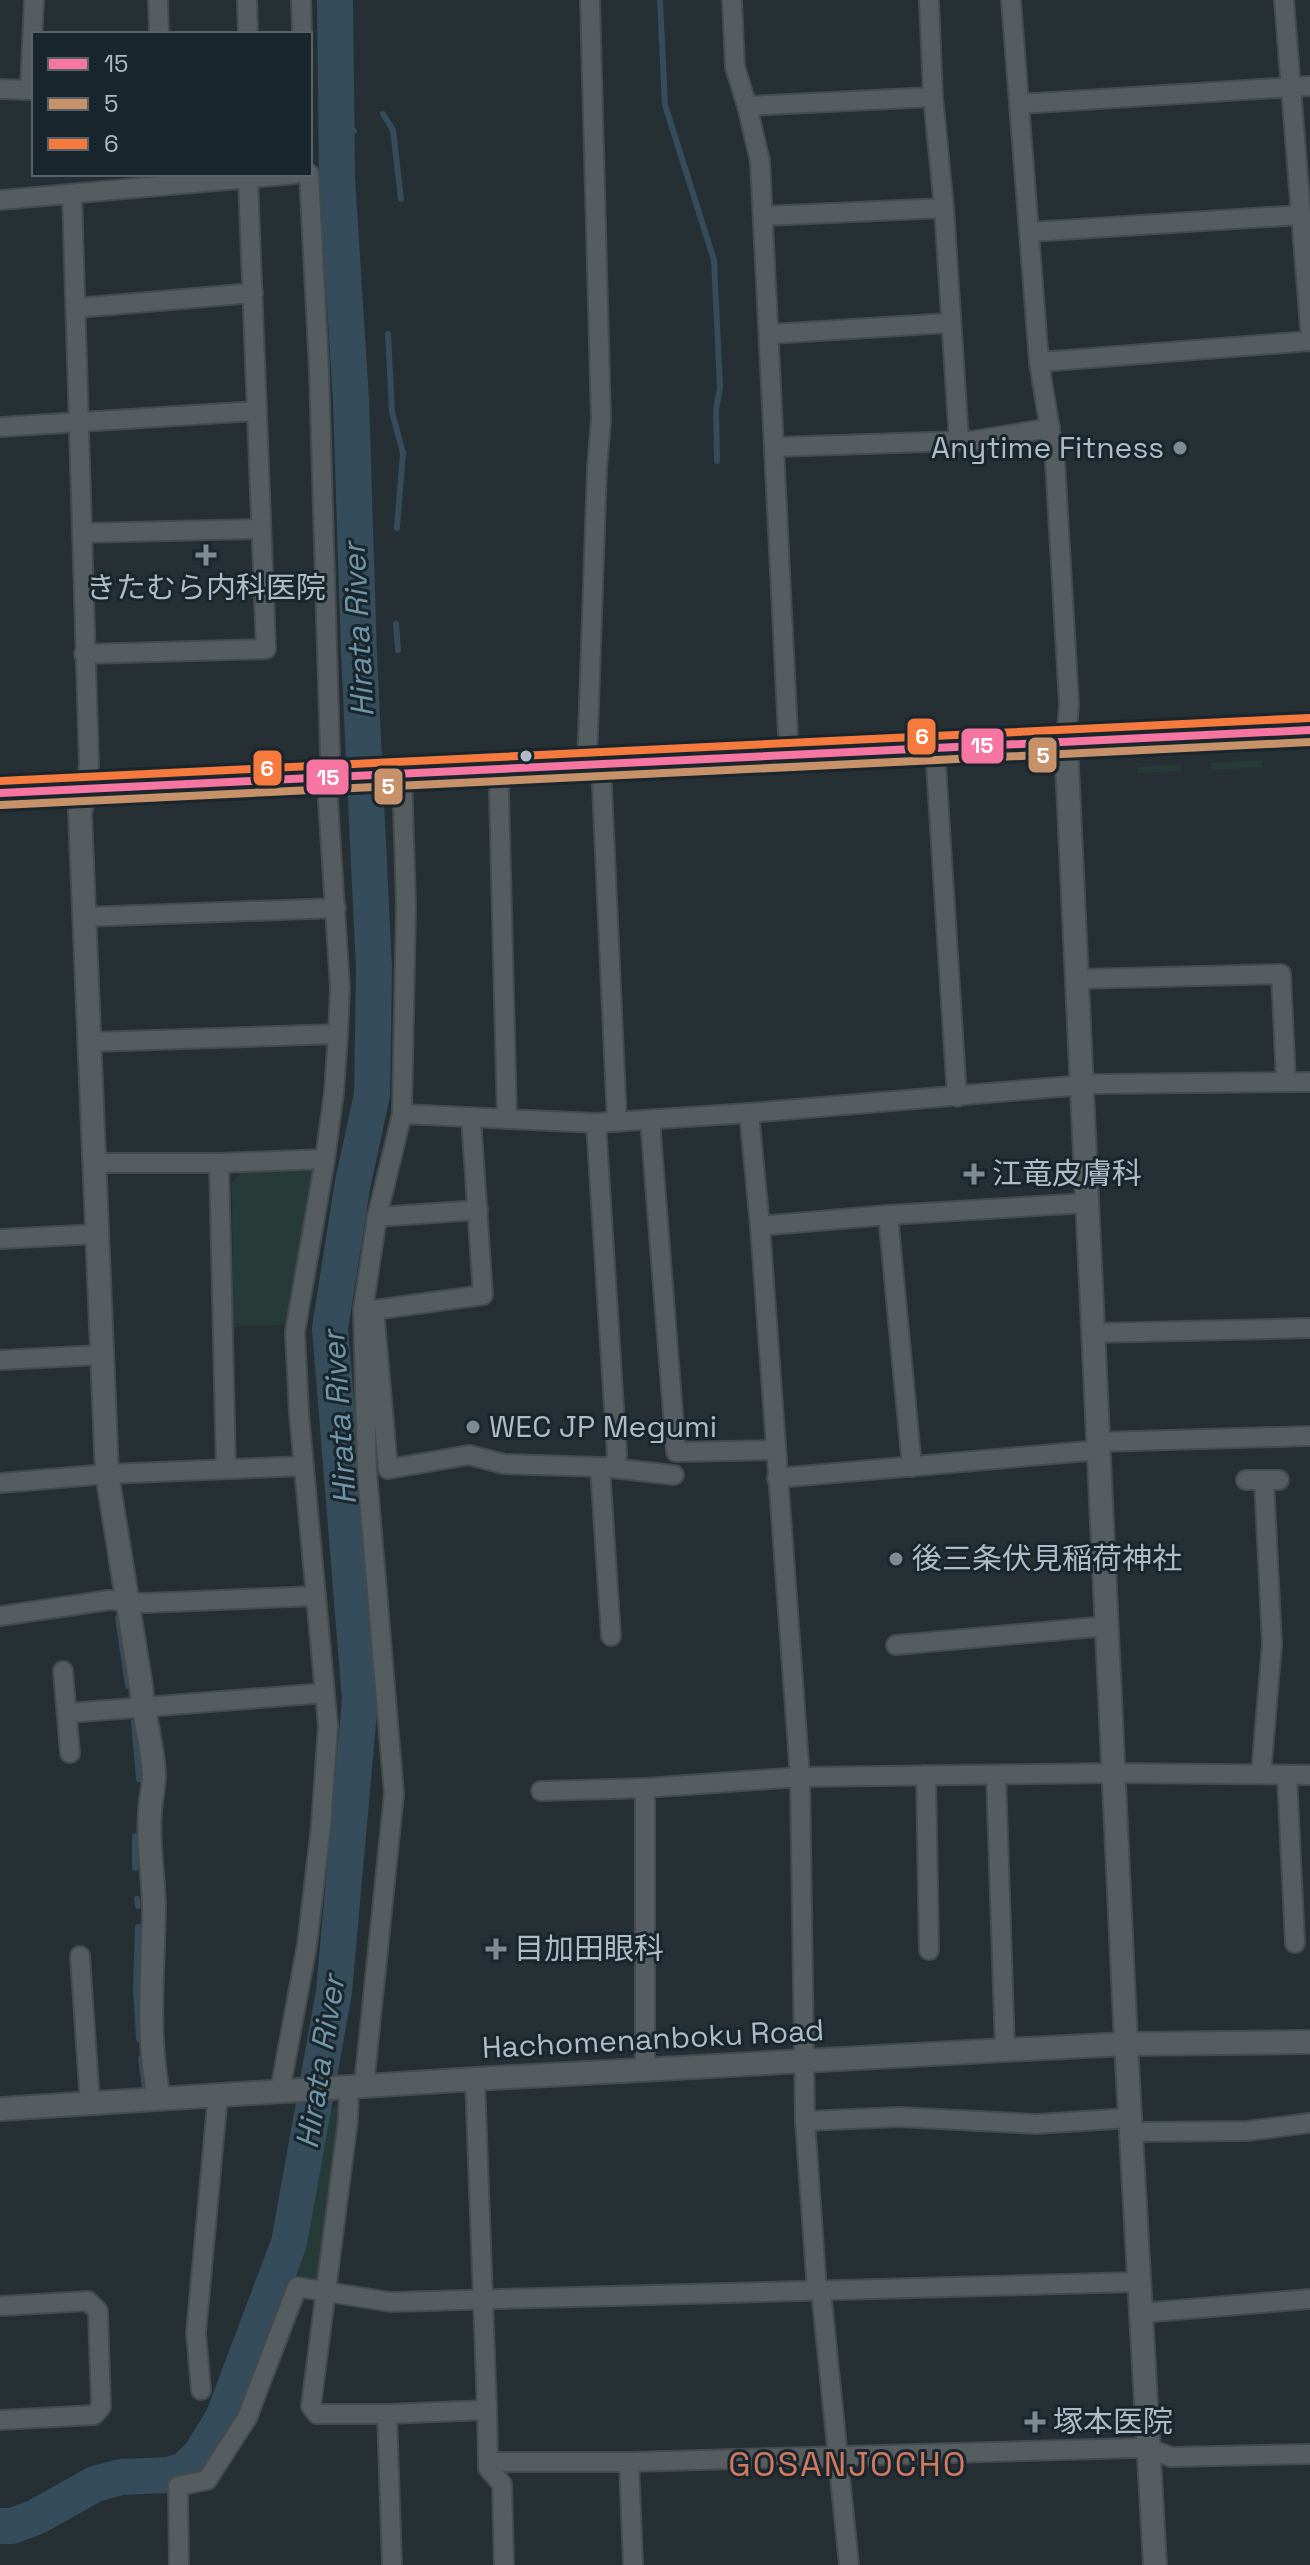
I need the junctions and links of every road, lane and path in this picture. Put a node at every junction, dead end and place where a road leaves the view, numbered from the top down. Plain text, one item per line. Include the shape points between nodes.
1 (34, 0) edge
2 (158, 0) edge
3 (247, 0) edge
4 (301, 0) edge
5 (590, 0) edge
6 (732, 0) edge
7 (929, 0) edge
8 (1011, 0) edge
9 (1284, 0) edge
10 (33, 32) edge
11 (159, 32) edge
12 (248, 32) edge
13 (302, 32) edge
14 (32, 45) edge
15 (1301, 87) edge
16 (0, 89) edge
17 (933, 97) junction
18 (1019, 104) junction
19 (747, 106) junction
20 (276, 176) edge
21 (309, 176) edge
22 (248, 179) junction
23 (72, 194) junction
24 (0, 200) edge
25 (944, 208) junction
26 (1301, 215) junction
27 (764, 216) junction
28 (1030, 232) junction
29 (253, 293) junction
30 (76, 308) junction
31 (949, 323) junction
32 (1310, 328) edge
33 (770, 334) junction
34 (1310, 341) edge
35 (1039, 362) junction
36 (257, 411) junction
37 (79, 422) junction
38 (0, 427) edge
39 (1050, 428) junction
40 (959, 441) junction
41 (776, 447) junction
42 (261, 529) junction
43 (82, 533) junction
44 (84, 654) junction
45 (1310, 730) edge
46 (1066, 743) junction
47 (935, 749) junction
48 (789, 756) junction
49 (594, 764) junction
50 (501, 769) junction
51 (396, 773) junction
52 (335, 776) junction
53 (86, 788) junction
54 (0, 793) edge
55 (336, 908) junction
56 (84, 917) junction
57 (1078, 979) junction
58 (338, 1034) junction
59 (90, 1042) junction
60 (1286, 1081) junction
61 (1310, 1082) edge
62 (1083, 1085) junction
63 (957, 1097) junction
64 (749, 1113) junction
65 (402, 1114) junction
66 (471, 1118) junction
67 (507, 1119) junction
68 (650, 1120) junction
69 (617, 1122) junction
70 (596, 1123) junction
71 (325, 1159) junction
72 (93, 1163) junction
73 (219, 1163) junction
74 (1087, 1203) junction
75 (478, 1210) junction
76 (888, 1215) junction
77 (377, 1217) junction
78 (760, 1226) junction
79 (97, 1234) junction
80 (0, 1239) edge
81 (1310, 1328) edge
82 (1094, 1333) junction
83 (101, 1355) junction
84 (0, 1360) edge
85 (1310, 1436) edge
86 (1100, 1446) junction
87 (775, 1450) junction
88 (304, 1466) junction
89 (912, 1467) junction
90 (607, 1468) junction
91 (226, 1469) junction
92 (107, 1474) junction
93 (674, 1475) dead end
94 (777, 1478) junction
95 (1263, 1480) dead end
96 (0, 1483) edge
97 (316, 1596) junction
98 (128, 1600) junction
99 (0, 1616) edge
100 (1107, 1626) junction
101 (611, 1636) dead end
102 (896, 1645) dead end
103 (63, 1671) dead end
104 (325, 1693) junction
105 (143, 1707) junction
106 (68, 1713) junction
107 (70, 1753) dead end
108 (1113, 1773) junction
109 (1261, 1774) junction
110 (926, 1775) junction
111 (996, 1775) junction
112 (1310, 1775) edge
113 (1287, 1776) junction
114 (800, 1777) junction
115 (645, 1788) junction
116 (541, 1791) dead end
117 (1295, 1943) dead end
118 (929, 1950) dead end
119 (80, 1956) dead end
120 (1310, 2042) edge
121 (1126, 2044) junction
122 (1005, 2050) junction
123 (805, 2061) junction
124 (645, 2069) junction
125 (475, 2079) junction
126 (351, 2086) junction
127 (285, 2091) junction
128 (218, 2094) junction
129 (159, 2098) junction
130 (90, 2103) junction
131 (0, 2109) edge
132 (805, 2121) junction
133 (1310, 2123) edge
134 (1130, 2125) junction
135 (1139, 2282) junction
136 (819, 2291) junction
137 (327, 2294) junction
138 (1310, 2299) edge
139 (482, 2300) junction
140 (0, 2306) edge
141 (1140, 2313) junction
142 (201, 2390) dead end
143 (487, 2410) junction
144 (387, 2414) junction
145 (0, 2420) edge
146 (1148, 2448) junction
147 (839, 2455) junction
148 (1310, 2459) edge
149 (488, 2462) junction
150 (629, 2462) junction
151 (179, 2565) edge
152 (392, 2565) edge
153 (504, 2565) edge
154 (633, 2565) edge
155 (849, 2565) edge
156 (1155, 2565) edge

1 - 10 street
2 - 11 street
3 - 12 street
4 - 13 street
5 - 49 street via 601,420
6 - 19 street via 735,67
7 - 17 street
8 - 18 street
9 - 15 street
14 - 16 street via 30,90
15 - 18 street
15 - 26 street
17 - 19 street
17 - 25 street
18 - 28 street
19 - 27 street via 760,161
20 - 22 street
21 - 52 street
22 - 23 street
22 - 29 street
23 - 24 street
23 - 30 street
25 - 27 street
25 - 31 street
26 - 28 street
26 - 32 street
27 - 33 street
28 - 35 street
29 - 30 street
29 - 36 street
30 - 37 street
31 - 33 street
31 - 40 street
33 - 41 street
34 - 35 street
35 - 39 street
36 - 37 street
36 - 42 street
37 - 38 street
37 - 43 street
39 - 40 street
39 - 46 street via 1067,658
40 - 41 street
41 - 48 street
42 - 43 street
42 - 44 street via 266,649
43 - 44 street
44 - 53 street
45 - 46 main road
46 - 47 main road
46 - 57 street
47 - 48 main road
47 - 63 street
48 - 49 main road
49 - 50 main road
49 - 69 street
50 - 51 main road
50 - 67 street
51 - 52 main road
51 - 65 street via 406,906
52 - 53 main road
52 - 55 street via 328,801
53 - 54 main road
53 - 56 street via 80,812
55 - 56 street
55 - 58 street
56 - 59 street
57 - 60 street via 1281,974
57 - 62 street
58 - 59 street
58 - 71 street
59 - 72 street
60 - 61 street
60 - 62 street
62 - 63 street
62 - 74 street
63 - 64 street
64 - 68 street
64 - 78 street
65 - 66 street
65 - 77 street
66 - 67 street
66 - 75 street
67 - 70 street
68 - 69 street
68 - 87 street via 676,1452
69 - 70 street
70 - 90 street via 617,1455
71 - 73 street
71 - 88 street via 295,1332
72 - 73 street
72 - 79 street
73 - 91 street
74 - 76 street
74 - 82 street
75 - 77 street
75 - 90 street via 483,1295 374,1310 388,1469 469,1455 504,1464
76 - 78 street
76 - 89 street
77 - 126 street via 363,1310 367,1473 394,1794
78 - 87 street
79 - 80 street
79 - 83 street
81 - 82 street
82 - 86 street
83 - 84 street
83 - 92 street
85 - 86 street
86 - 89 street
86 - 100 street
87 - 94 street
88 - 91 street
88 - 97 street
89 - 94 street
90 - 93 street
90 - 101 street
91 - 92 street
92 - 96 street
92 - 98 street
94 - 114 street
95 - 109 street via 1272,1644
97 - 98 street
97 - 104 street
98 - 99 street
98 - 105 street
100 - 102 street
100 - 108 street
103 - 106 street
104 - 105 street
104 - 127 street via 328,1726 320,1841
105 - 106 street
105 - 129 street via 154,1778 149,1814 154,1907 150,1987
106 - 107 street
108 - 109 street
108 - 111 street
108 - 121 street
109 - 113 street
110 - 111 street
110 - 114 street
110 - 118 street
111 - 122 street
112 - 113 street
113 - 117 street
114 - 115 street
114 - 123 street
115 - 116 street
115 - 124 street
119 - 130 street
120 - 121 street, Hachomenanboku Road
121 - 122 street, Hachomenanboku Road
121 - 134 street
122 - 123 street, Hachomenanboku Road
123 - 124 street, Hachomenanboku Road
123 - 132 street
124 - 125 street, Hachomenanboku Road
125 - 126 street, Hachomenanboku Road
125 - 139 street
126 - 127 street, Hachomenanboku Road
126 - 137 street
127 - 128 street, Hachomenanboku Road
128 - 129 street, Hachomenanboku Road
128 - 142 street via 196,2333
129 - 130 street, Hachomenanboku Road
130 - 131 street, Hachomenanboku Road
132 - 134 street via 900,2117
132 - 136 street
133 - 134 street via 1247,2131
134 - 135 street
135 - 136 street
135 - 141 street
136 - 139 street
136 - 147 street
137 - 139 street via 390,2302
137 - 144 street via 311,2406 317,2414
137 - 151 street via 297,2287 247,2418 207,2480 178,2486
138 - 141 street
139 - 143 street
140 - 145 street via 88,2301 98,2311 101,2407 94,2415
141 - 146 street
143 - 144 street
143 - 149 street
144 - 152 street
146 - 147 street
146 - 148 street via 1171,2457
146 - 156 street
147 - 150 street
147 - 155 street
149 - 150 street
149 - 153 street via 502,2484
150 - 154 street

